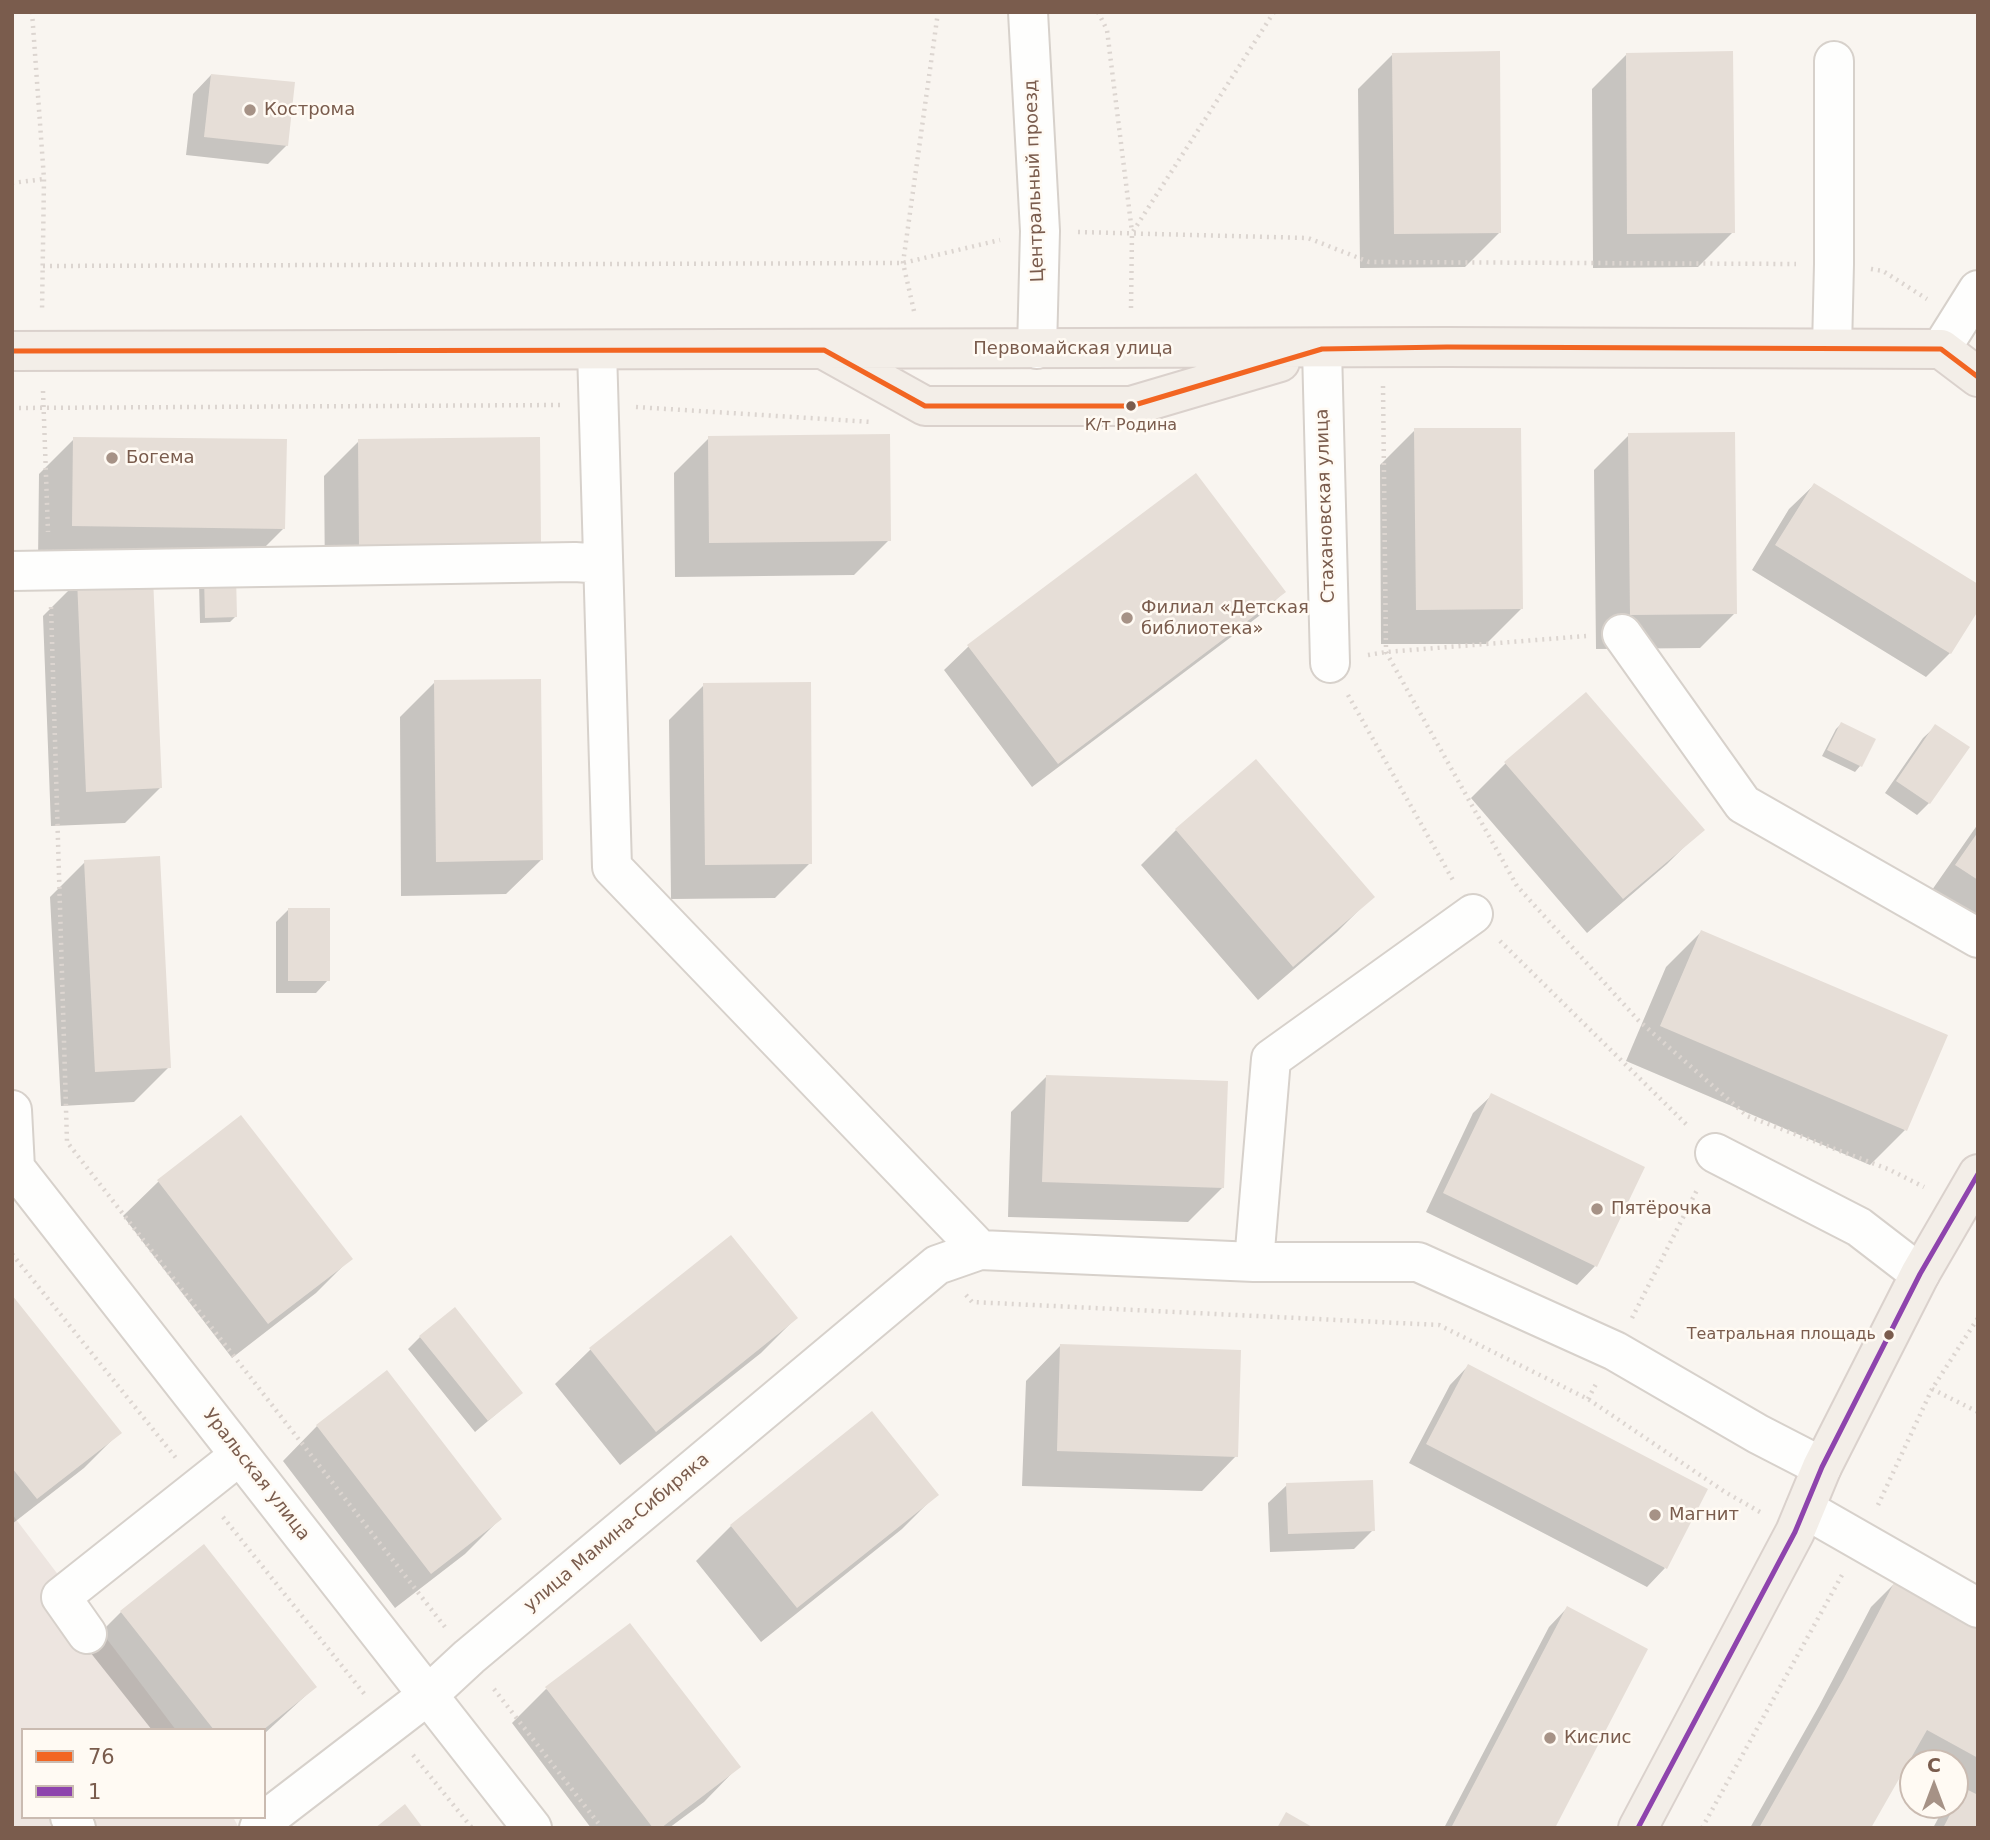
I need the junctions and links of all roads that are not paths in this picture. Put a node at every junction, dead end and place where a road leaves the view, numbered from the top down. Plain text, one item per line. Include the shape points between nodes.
1 (1028, 12) edge
2 (1834, 61) dead end
3 (1959, 320) edge
4 (1832, 348) junction
5 (1037, 349) junction
6 (597, 350) junction
7 (824, 350) junction
8 (27, 351) edge
9 (1322, 367) junction
10 (1978, 377) edge
11 (603, 564) junction
12 (12, 571) edge
13 (1622, 634) road end
14 (1330, 663) road end
15 (1473, 914) dead end
16 (1978, 938) edge
17 (12, 1110) edge
18 (1715, 1153) road end
19 (20, 1189) edge
20 (1969, 1190) edge
21 (980, 1250) junction
22 (1254, 1262) junction
23 (1920, 1274) junction
24 (240, 1455) junction
25 (1822, 1466) junction
26 (1800, 1520) junction
27 (1978, 1608) edge
28 (87, 1634) dead end
29 (428, 1695) junction
30 (259, 1828) edge
31 (532, 1828) edge
32 (1639, 1828) edge

1 - 5 street, Центральный проезд via 1040,231
2 - 4 street
3 - 4 main road, Первомайская улица
3 - 10 main road
4 - 9 main road, Первомайская улица
5 - 7 main road, Первомайская улица
5 - 9 main road, Первомайская улица via 1131,349
6 - 7 main road, Первомайская улица
6 - 8 main road, Первомайская улица
6 - 11 street
7 - 9 main road, Первомайская улица via 925,405 1131,405
9 - 14 street, Стахановская улица
11 - 12 street
11 - 21 street via 612,867
13 - 16 street via 1743,804
15 - 22 street via 1271,1059
17 - 19 street, Уральская улица
18 - 23 street via 1859,1227
19 - 24 street, Уральская улица
20 - 23 main road
21 - 22 street
21 - 29 street, улица Мамина-Сибиряка via 937,1265
22 - 25 street via 1418,1262 1615,1351
23 - 25 main road
24 - 28 street via 61,1597
24 - 29 street, Уральская улица
25 - 26 main road
26 - 27 street
26 - 32 main road
29 - 30 street, улица Мамина-Сибиряка
29 - 31 street, Уральская улица

